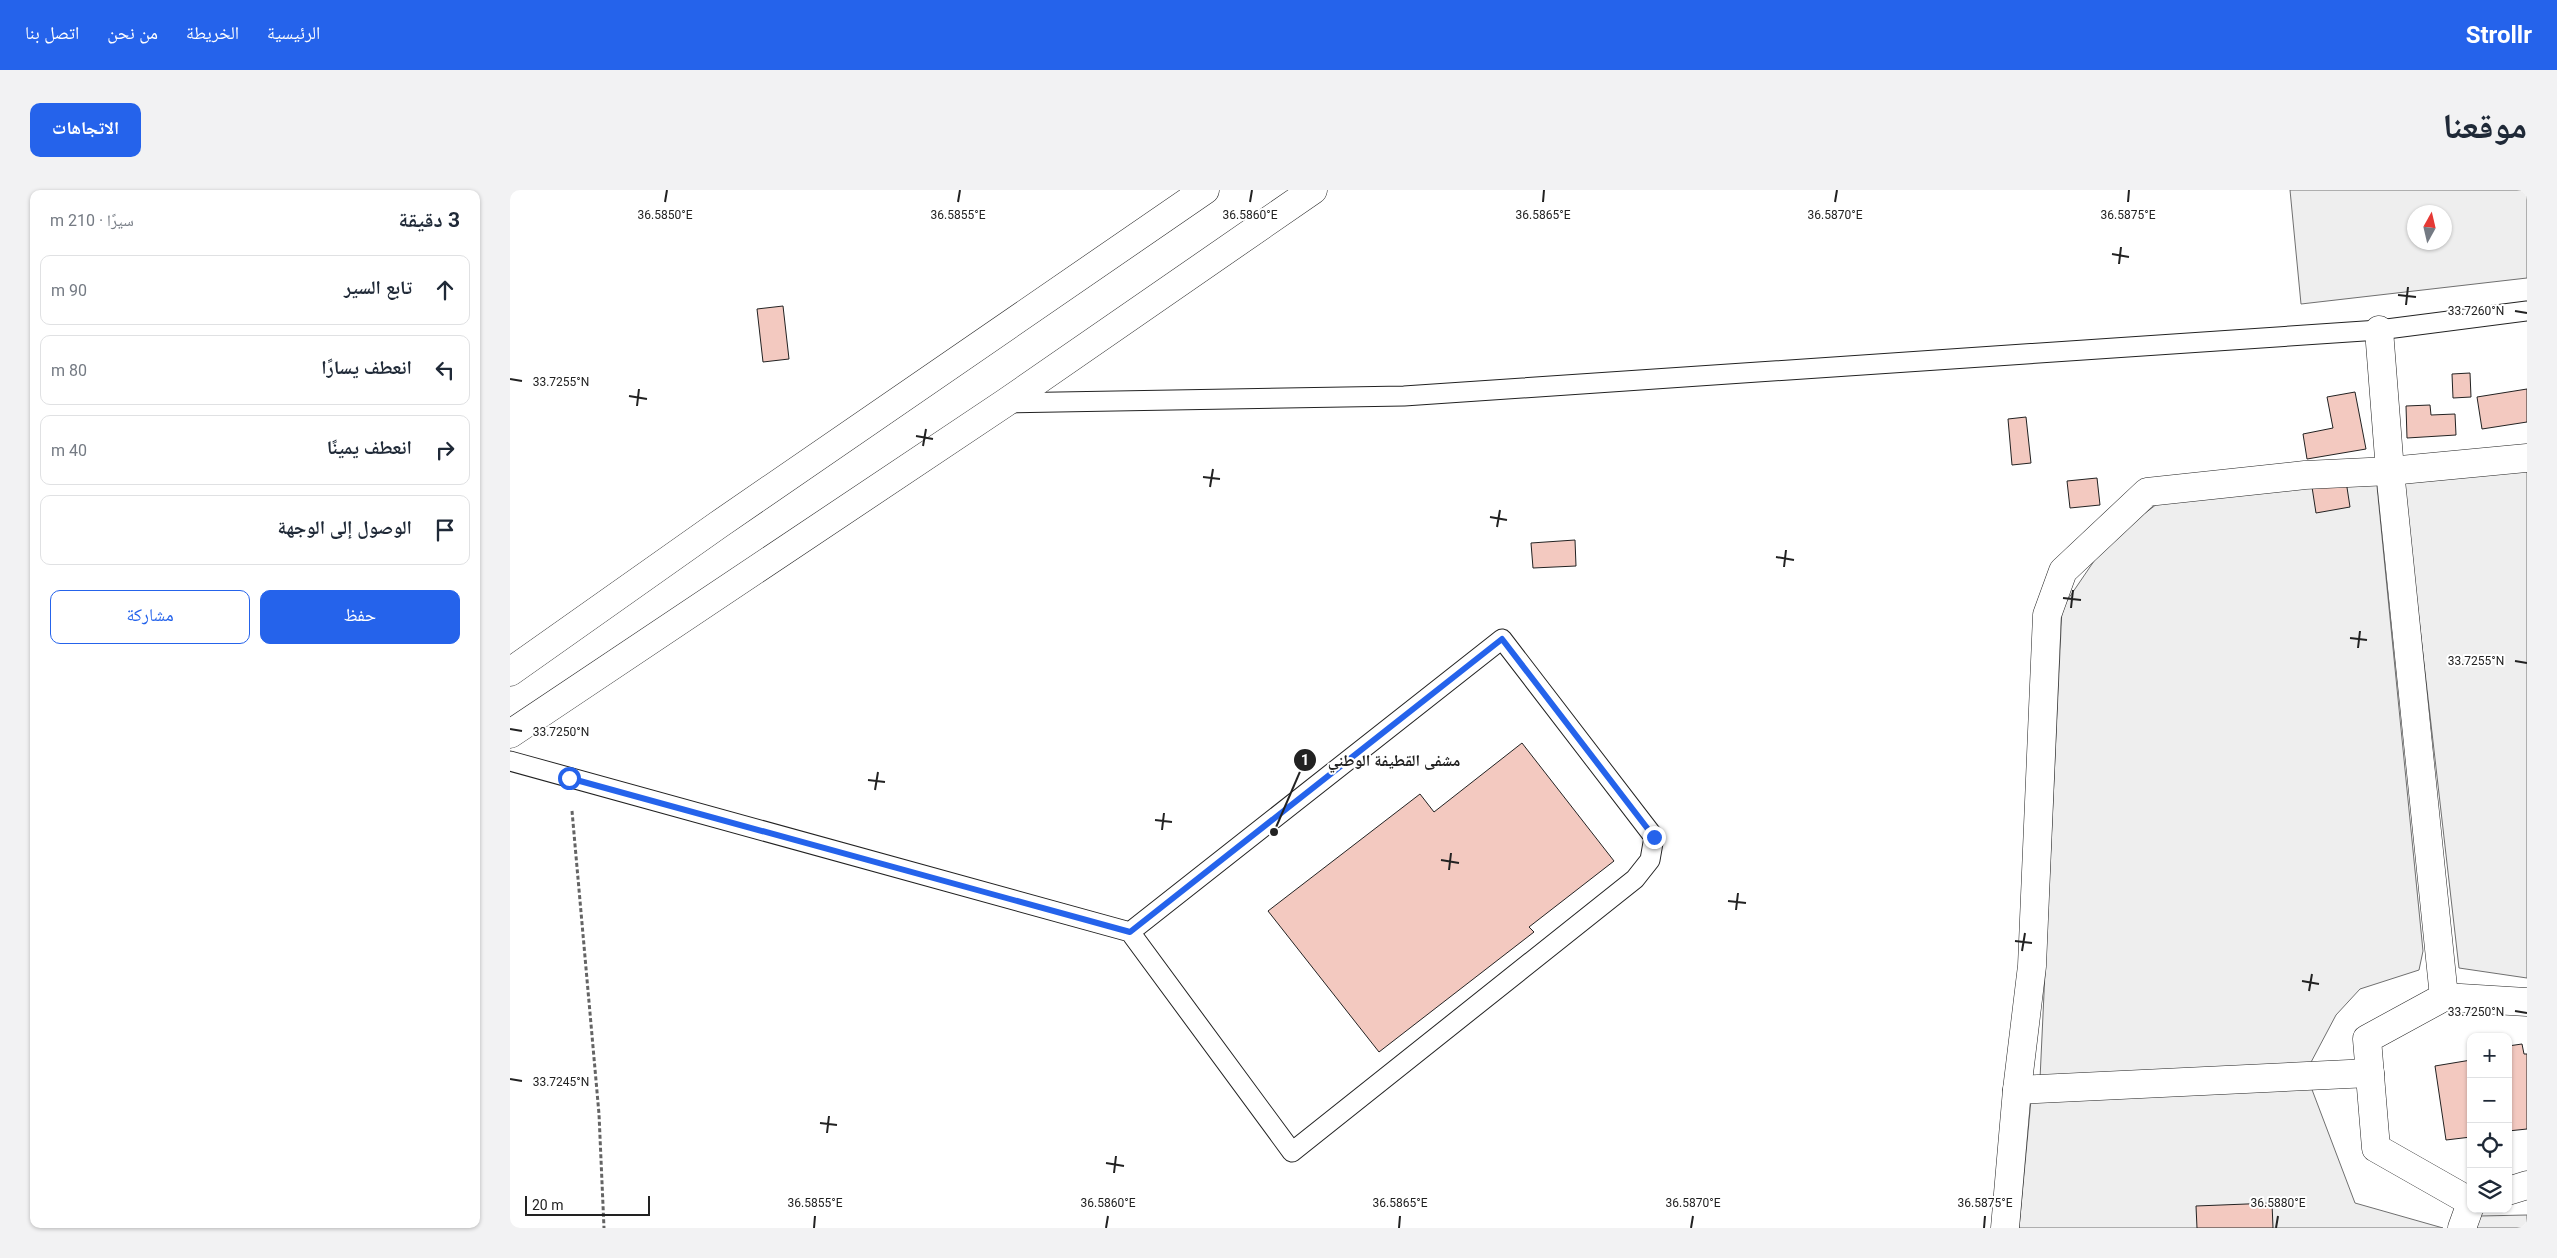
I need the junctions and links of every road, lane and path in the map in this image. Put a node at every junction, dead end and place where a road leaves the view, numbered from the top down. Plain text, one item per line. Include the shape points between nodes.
1 (1205, 190) edge
2 (1313, 190) edge
3 (2527, 311) edge
4 (2379, 330) junction
5 (1005, 404) junction
6 (2527, 458) edge
7 (2390, 471) junction
8 (510, 672) edge
9 (510, 734) edge
10 (510, 761) edge
11 (569, 778) junction
12 (1130, 932) junction
13 (2444, 997) junction
14 (2527, 1002) edge
15 (2370, 1073) junction
16 (2017, 1090) junction
17 (2527, 1185) edge
18 (2512, 1190) edge
19 (2467, 1201) edge
20 (2467, 1213) edge
21 (604, 1228) edge
22 (2005, 1228) edge
23 (2462, 1228) edge

1 - 8 street
2 - 5 street
3 - 4 lane
4 - 5 lane via 1404,396
4 - 7 street
5 - 9 street
6 - 7 street
7 - 13 street
7 - 16 street via 2305,475 2147,492 2063,571 2048,615 2032,966
10 - 11 lane
11 - 12 lane
11 - 21 path via 599,1114
12 - 12 lane via 1502,639 1654,837 1650,860 1635,879 1292,1152
13 - 14 street
13 - 15 street via 2367,1039
15 - 16 street
15 - 19 street via 2376,1148
16 - 22 street
17 - 18 street
20 - 23 street

